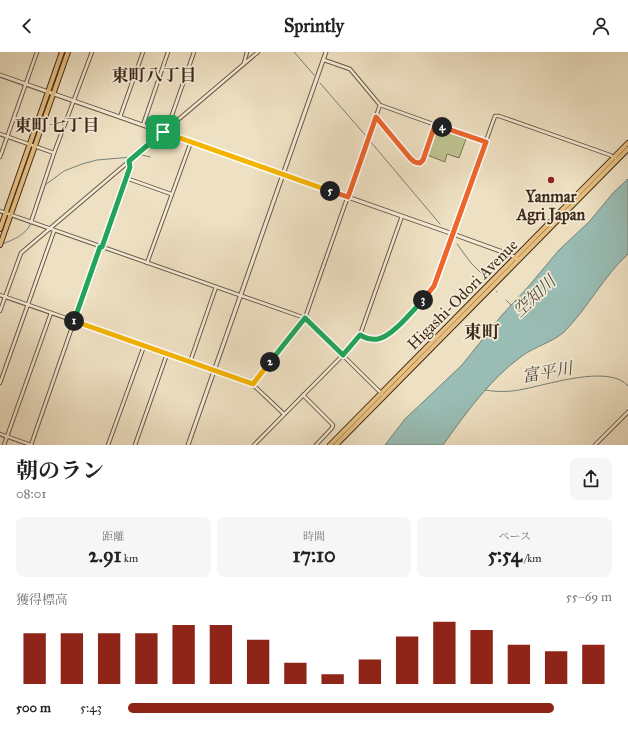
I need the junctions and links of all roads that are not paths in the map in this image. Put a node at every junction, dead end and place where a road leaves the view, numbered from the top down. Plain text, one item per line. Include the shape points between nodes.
1 (37, 52) edge
2 (62, 52) edge
3 (68, 52) edge
4 (92, 52) edge
5 (143, 52) edge
6 (168, 52) edge
7 (194, 52) edge
8 (247, 52) edge
9 (258, 52) edge
10 (326, 52) edge
11 (324, 60) junction
12 (244, 64) junction
13 (0, 76) edge
14 (26, 83) junction
15 (48, 91) junction
16 (54, 93) junction
17 (74, 100) junction
18 (380, 105) junction
19 (120, 117) junction
20 (376, 117) junction
21 (174, 123) junction
22 (143, 125) junction
23 (435, 125) junction
24 (163, 132) junction
25 (0, 134) edge
26 (7, 136) junction
27 (191, 142) junction
28 (486, 142) junction
29 (628, 143) edge
30 (30, 144) junction
31 (35, 146) junction
32 (628, 149) edge
33 (54, 153) junction
34 (0, 157) edge
35 (615, 158) junction
36 (129, 161) junction
37 (284, 174) junction
38 (126, 178) junction
39 (171, 194) junction
40 (348, 197) junction
41 (0, 211) edge
42 (5, 213) junction
43 (11, 216) junction
44 (402, 216) junction
45 (31, 222) junction
46 (0, 229) edge
47 (50, 229) junction
48 (54, 231) junction
49 (453, 234) junction
50 (0, 246) edge
51 (101, 247) junction
52 (517, 258) junction
53 (147, 263) junction
54 (216, 287) junction
55 (0, 295) edge
56 (5, 296) junction
57 (241, 296) junction
58 (28, 305) junction
59 (0, 311) edge
60 (51, 313) junction
61 (305, 318) junction
62 (74, 321) junction
63 (360, 335) junction
64 (144, 346) junction
65 (167, 354) junction
66 (343, 355) junction
67 (190, 362) junction
68 (214, 370) junction
69 (0, 383) edge
70 (253, 384) junction
71 (383, 394) junction
72 (303, 395) junction
73 (628, 412) edge
74 (284, 414) junction
75 (0, 434) edge
76 (8, 436) junction
77 (4, 445) edge
78 (31, 445) edge
79 (108, 445) edge
80 (135, 445) edge
81 (188, 445) edge
82 (254, 445) edge
83 (316, 445) edge
84 (330, 445) edge
85 (336, 445) edge
86 (595, 445) edge

1 - 14 street
2 - 15 highway
3 - 16 highway
4 - 17 street
5 - 19 street
6 - 22 street
7 - 21 street via 172,115
8 - 12 street
9 - 12 street
10 - 11 street
11 - 18 street via 350,69
11 - 37 street
12 - 21 street
13 - 14 street
14 - 15 street
14 - 26 street
15 - 16 street
15 - 30 highway
16 - 17 street
16 - 31 highway
17 - 19 street
17 - 33 street
18 - 20 street
18 - 23 street
19 - 22 street
20 - 23 street via 417,163 423,160
20 - 40 street
21 - 24 street
22 - 24 street
23 - 28 street
24 - 27 street
24 - 36 street
25 - 26 street
26 - 30 street
26 - 34 street
27 - 37 street
27 - 39 street
28 - 35 street via 495,116 499,116
28 - 49 street
29 - 35 highway, Higashi-Odori Avenue
30 - 31 street
30 - 42 highway
31 - 33 street
31 - 43 highway
32 - 35 highway, Higashi-Odori Avenue
33 - 45 street
35 - 52 highway, Higashi-Odori Avenue
36 - 38 street via 130,167
36 - 47 street
37 - 40 street
37 - 57 street
38 - 39 street
38 - 51 street
39 - 53 street
40 - 44 street
40 - 61 street
41 - 42 street
42 - 43 street
42 - 46 highway
43 - 45 street
43 - 50 highway
44 - 49 street
44 - 63 street
45 - 47 street
47 - 48 street
47 - 56 street via 21,253
48 - 51 street
48 - 58 street
49 - 52 street
49 - 63 street via 434,286 428,295 384,338 372,340
51 - 53 street
51 - 62 street
52 - 71 highway, Higashi-Odori Avenue
53 - 54 street
54 - 57 street
54 - 67 street
55 - 56 street
56 - 58 street
56 - 59 street
57 - 61 street
57 - 68 street
58 - 60 street
58 - 69 street
60 - 62 street
60 - 76 street
61 - 66 street
61 - 70 street
62 - 64 street
62 - 78 street
63 - 66 street
64 - 65 street
64 - 79 street
65 - 67 street
65 - 80 street
66 - 71 street
66 - 72 street
67 - 68 street
68 - 70 street
68 - 81 street
70 - 74 street
71 - 84 highway, Higashi-Odori Avenue
71 - 85 highway, Higashi-Odori Avenue
72 - 74 street
72 - 83 street via 333,425
73 - 86 street
74 - 82 street
75 - 76 street
76 - 77 street
76 - 78 street

